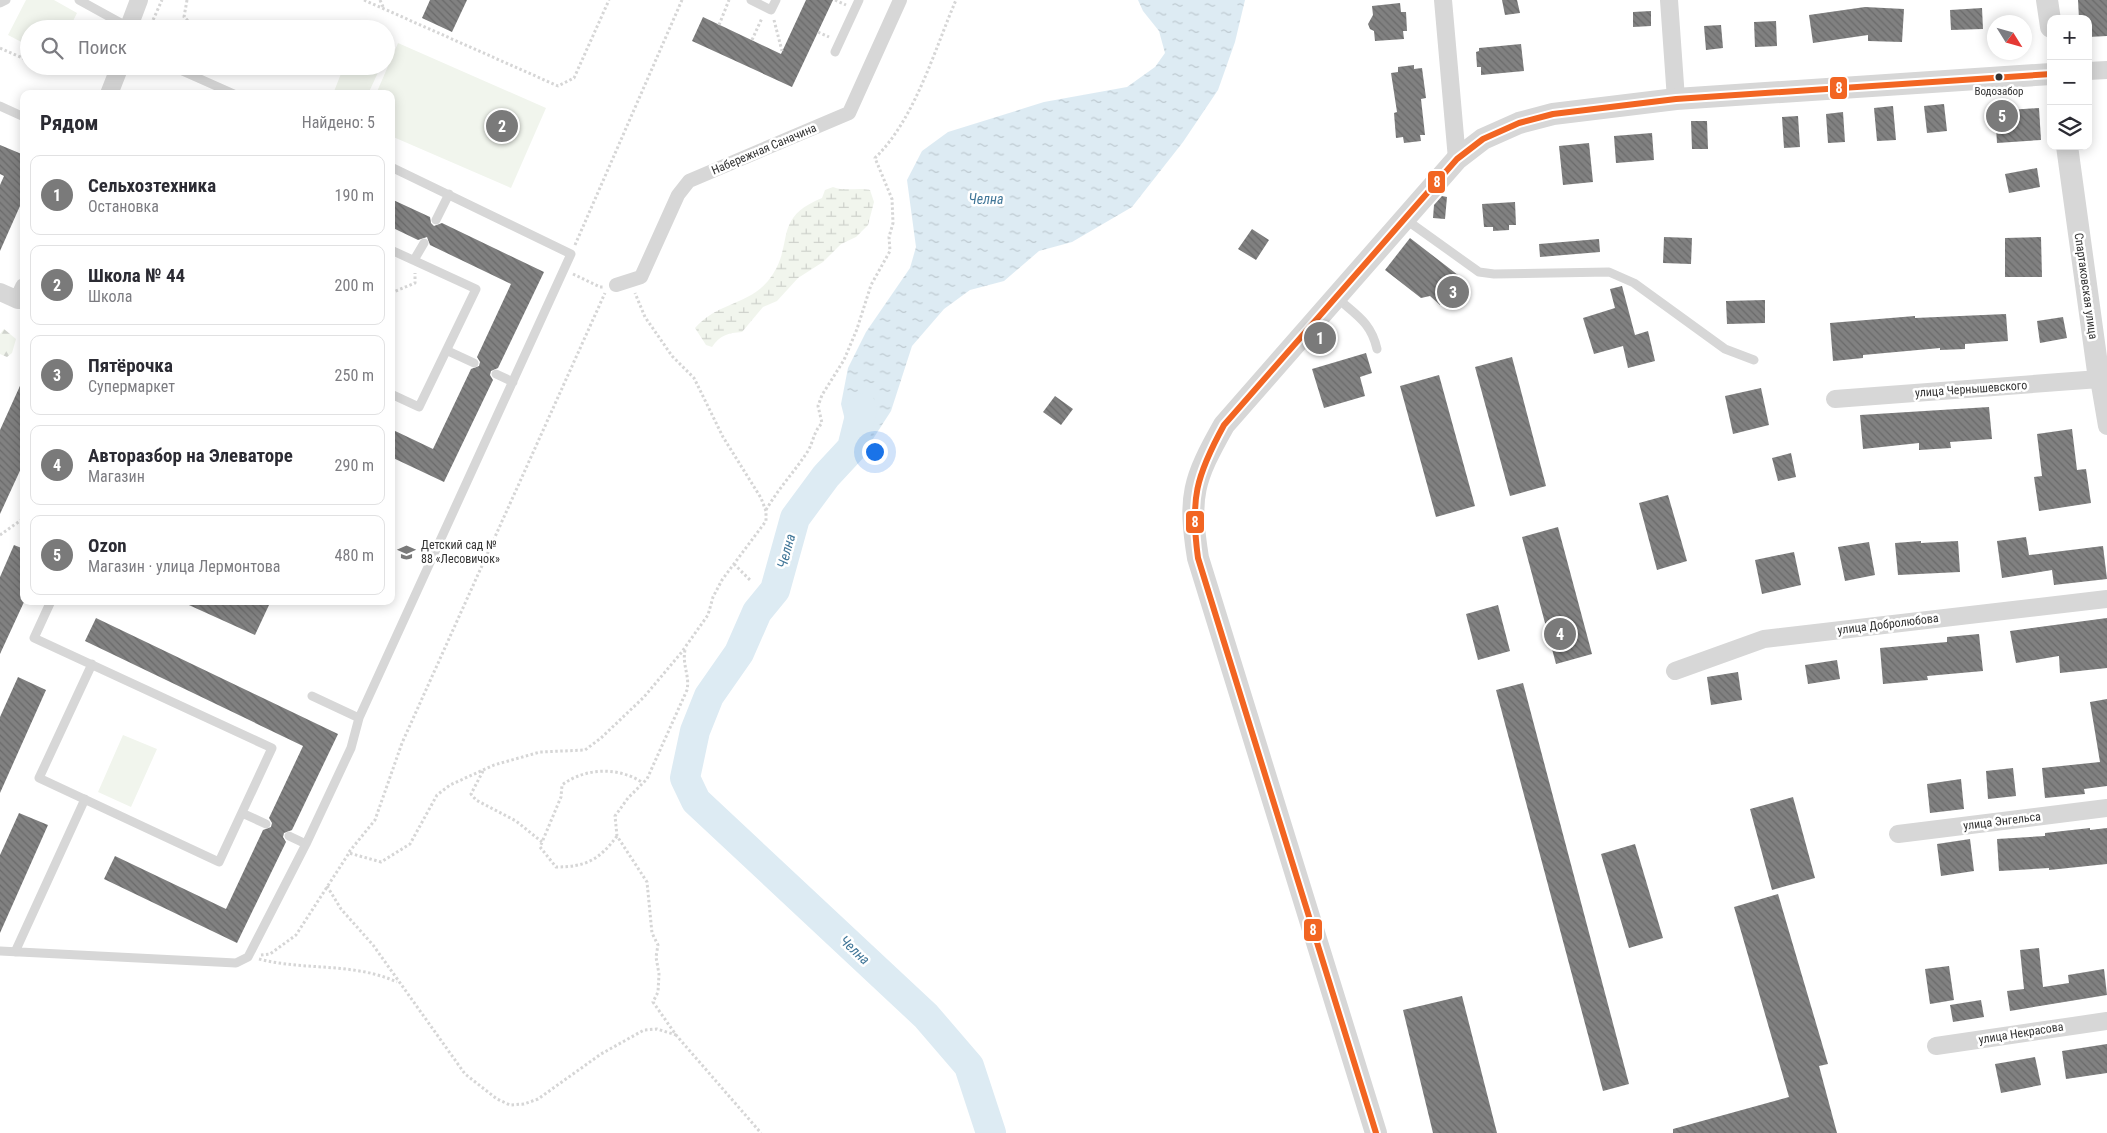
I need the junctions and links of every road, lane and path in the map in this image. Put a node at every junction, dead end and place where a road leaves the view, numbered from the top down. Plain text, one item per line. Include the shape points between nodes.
1 (6, 0) edge
2 (79, 0) edge
3 (139, 0) edge
4 (162, 0) edge
5 (187, 0) edge
6 (364, 0) edge
7 (380, 0) edge
8 (610, 0) edge
9 (686, 0) edge
10 (729, 0) edge
11 (751, 0) edge
12 (776, 0) edge
13 (859, 0) edge
14 (900, 0) edge
15 (956, 0) edge
16 (1443, 0) edge
17 (1669, 0) edge
18 (2047, 0) edge
19 (681, 2) edge
20 (0, 3) edge
21 (769, 8) junction
22 (384, 9) junction
23 (2049, 15) edge
24 (114, 20) edge
25 (131, 20) edge
26 (153, 20) edge
27 (187, 20) edge
28 (719, 25) dead end
29 (752, 40) dead end
30 (0, 48) edge
31 (782, 51) dead end
32 (835, 52) dead end
33 (20, 58) edge
34 (2107, 70) edge
35 (2092, 72) edge
36 (2047, 74) edge
37 (116, 75) edge
38 (190, 75) edge
39 (111, 90) edge
40 (221, 90) edge
41 (1676, 99) junction
42 (0, 106) edge
43 (20, 115) edge
44 (2068, 150) edge
45 (1457, 159) junction
46 (395, 169) edge
47 (449, 194) junction
48 (1405, 219) junction
49 (436, 220) dead end
50 (424, 243) dead end
51 (395, 252) edge
52 (572, 254) junction
53 (414, 260) junction
54 (564, 270) junction
55 (616, 285) dead end
56 (395, 291) edge
57 (0, 292) edge
58 (636, 293) dead end
59 (20, 296) edge
60 (1336, 297) junction
61 (1377, 349) dead end
62 (448, 351) junction
63 (1754, 360) dead end
64 (474, 363) dead end
65 (496, 374) dead end
66 (2103, 379) edge
67 (513, 382) junction
68 (395, 396) edge
69 (1835, 399) dead end
70 (2107, 426) edge
71 (766, 510) junction
72 (20, 521) edge
73 (0, 535) edge
74 (734, 564) junction
75 (752, 581) dead end
76 (2107, 599) edge
77 (49, 605) edge
78 (685, 647) junction
79 (92, 664) junction
80 (1675, 671) dead end
81 (312, 696) dead end
82 (359, 718) junction
83 (484, 770) junction
84 (643, 783) junction
85 (85, 799) junction
86 (2107, 808) edge
87 (242, 813) junction
88 (266, 824) dead end
89 (1898, 834) dead end
90 (289, 836) dead end
91 (617, 836) junction
92 (542, 842) junction
93 (306, 844) junction
94 (349, 853) junction
95 (327, 886) junction
96 (0, 951) edge
97 (15, 952) junction
98 (248, 957) junction
99 (398, 982) junction
100 (2107, 1021) edge
101 (676, 1035) junction
102 (1936, 1046) dead end
103 (761, 1133) edge
104 (1376, 1133) edge

1 - 20 lane
2 - 24 lane
3 - 25 street
4 - 26 path
5 - 27 path via 184,17
6 - 22 path
7 - 22 path
8 - 22 path via 574,78 558,86
9 - 19 path
10 - 28 path
11 - 21 lane
12 - 21 lane
13 - 32 lane
14 - 55 street, Набережная Саначина via 849,113 689,181 678,195 641,277
15 - 71 path via 911,105 891,143 876,158 892,199 890,251 871,285 844,360 822,395 818,406 822,423 813,433 808,450
16 - 45 street
17 - 41 street
18 - 23 street
19 - 52 path
21 - 29 path
21 - 31 path
30 - 33 path
34 - 35 street
36 - 41 street
37 - 39 street
38 - 40 lane
41 - 45 street via 1553,114 1519,123 1483,139
42 - 43 lane
44 - 66 street, Спартаковская улица
45 - 48 street
46 - 47 lane
47 - 49 lane
47 - 52 lane
48 - 60 street
48 - 63 lane via 1479,272 1609,272 1634,283 1725,349
50 - 53 lane
51 - 53 lane
52 - 54 lane
53 - 56 path via 415,283
53 - 62 lane via 476,289
54 - 67 lane
54 - 94 path via 600,287 609,286 402,743 375,820
57 - 59 street via 18,300
58 - 71 path via 645,317 672,356 694,378 723,438
60 - 61 lane via 1368,324
60 - 104 street via 1224,425 1205,459 1193,492 1192,520 1198,558
62 - 64 lane
62 - 68 lane via 419,407
65 - 67 lane
66 - 69 street, улица Чернышевского
66 - 70 street, Спартаковская улица
67 - 82 lane
71 - 74 path via 766,521
72 - 73 path
74 - 75 path
74 - 78 path via 713,597 708,615
76 - 80 street, улица Добролюбова via 1764,638
77 - 79 lane via 34,638
78 - 83 path via 644,697 585,750 540,752
78 - 84 path via 683,661 689,679 687,690
79 - 85 lane via 39,778
79 - 87 lane via 272,748
81 - 82 lane
82 - 93 lane via 352,748
83 - 92 path via 471,794 476,800 516,821
83 - 94 path via 450,785 437,795 423,817 418,833 396,854 381,862
84 - 91 path via 615,816
84 - 92 path via 631,774 614,772 572,777 562,785 561,797
85 - 87 lane via 219,862
85 - 97 lane
86 - 89 street, улица Энгельса
87 - 88 lane
90 - 93 lane
91 - 92 path via 596,859 584,865 567,867 556,867 545,856 540,847
91 - 101 path via 647,882 652,933 658,945 658,992 653,1002
93 - 98 lane
94 - 95 path
95 - 98 path via 296,935 270,954
95 - 99 path
96 - 97 lane
97 - 98 lane via 236,963
98 - 99 path via 349,968 380,974
99 - 101 path via 465,1074 479,1087 510,1105 538,1098 601,1054 644,1030 657,1029
100 - 102 street, улица Некрасова
101 - 103 path

